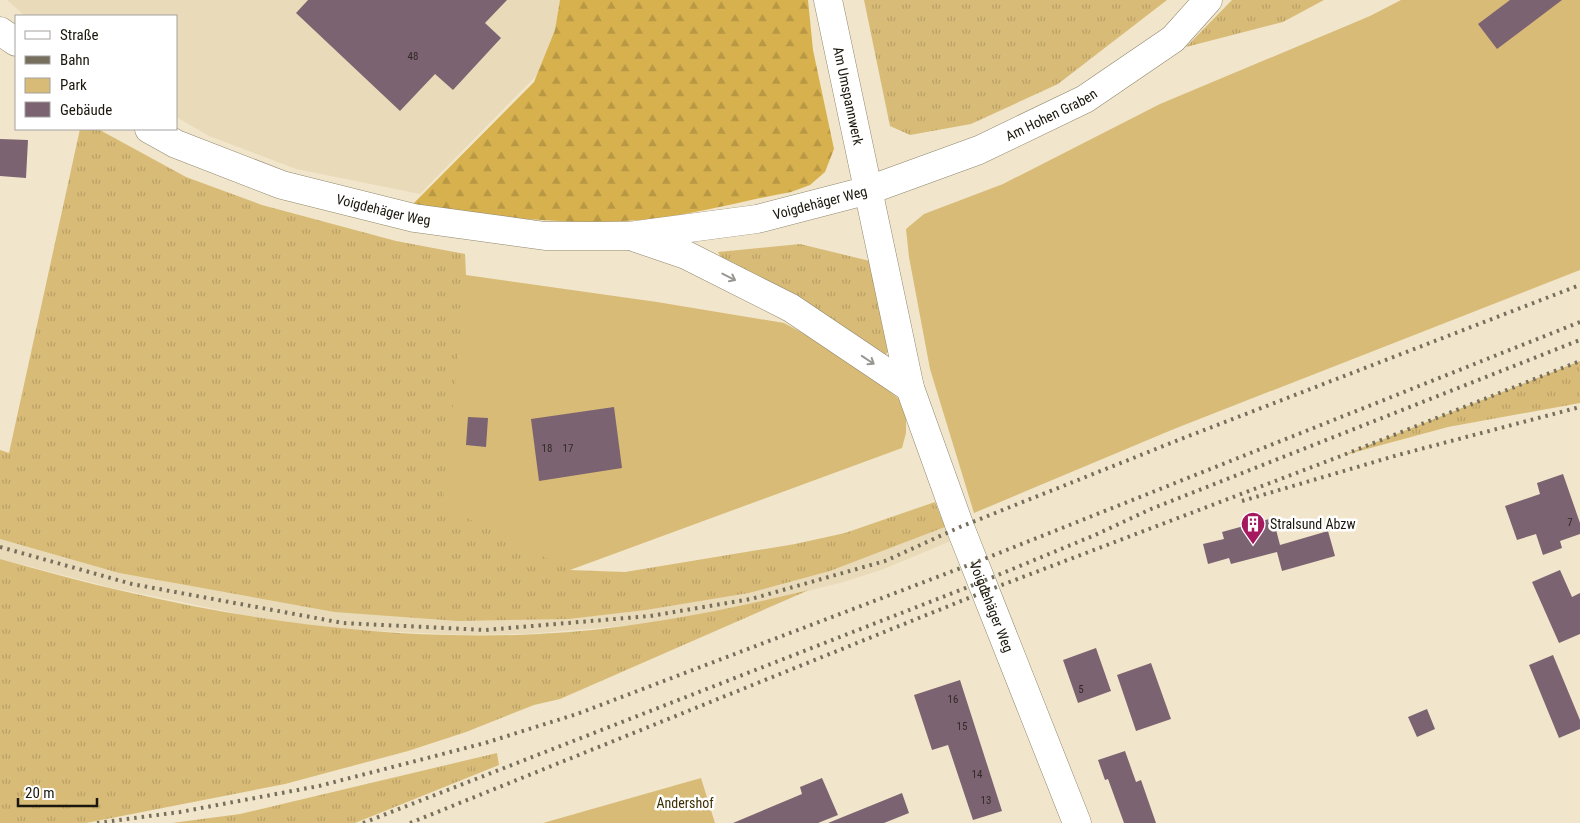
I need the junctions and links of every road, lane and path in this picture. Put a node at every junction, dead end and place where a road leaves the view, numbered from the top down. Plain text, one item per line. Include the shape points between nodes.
1 (828, 0) edge
2 (1208, 0) edge
3 (0, 31) edge
4 (15, 41) edge
5 (151, 130) edge
6 (869, 190) junction
7 (630, 236) junction
8 (910, 388) junction
9 (1077, 823) edge

1 - 6 street, Am Umspannwerk
2 - 6 street, Am Hohen Graben via 1173,39 1085,99 979,150
3 - 4 street
5 - 7 street, Voigdehäger Weg via 176,144 282,185 414,218 545,236
6 - 7 street, Voigdehäger Weg via 757,219
6 - 8 street, Voigdehäger Weg
7 -> 8 street, Voigdehäger Weg via 686,255 791,308
8 - 9 street, Voigdehäger Weg via 960,527

